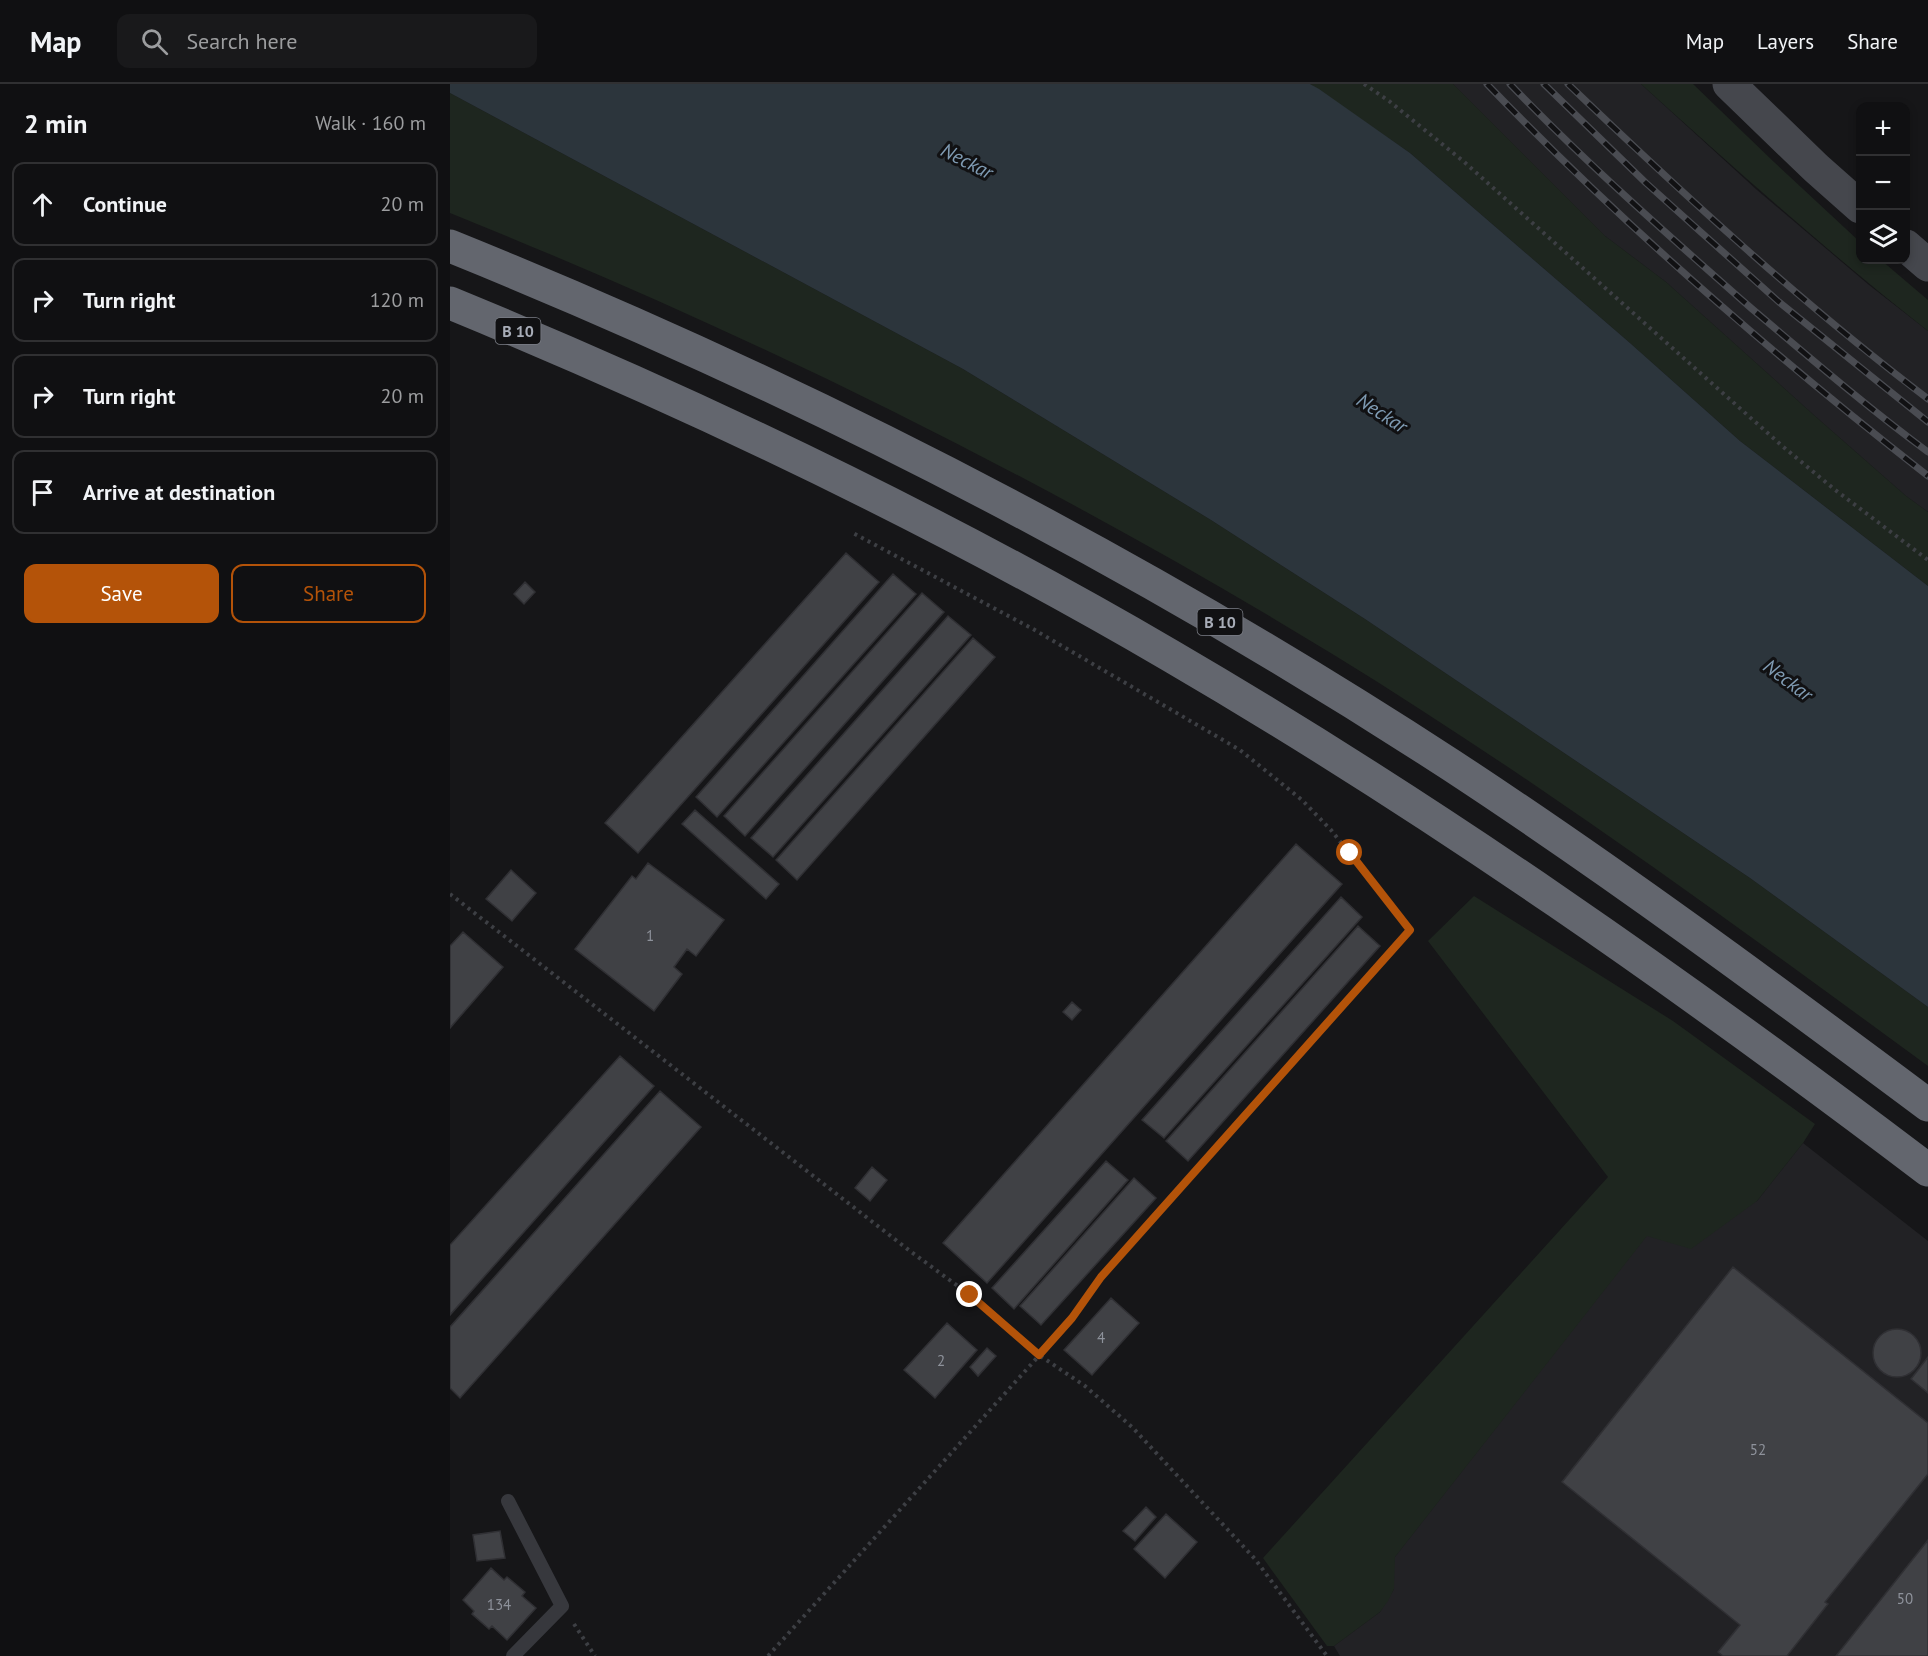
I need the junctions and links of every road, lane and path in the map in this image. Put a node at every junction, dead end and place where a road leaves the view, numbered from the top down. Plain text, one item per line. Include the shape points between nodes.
1 (1364, 84) edge
2 (1729, 84) edge
3 (1856, 203) edge
4 (450, 246) edge
5 (1910, 250) edge
6 (1928, 265) edge
7 (450, 303) edge
8 (851, 532) dead end
9 (1928, 560) edge
10 (450, 894) edge
11 (1928, 1105) edge
12 (1928, 1170) edge
13 (1039, 1355) junction
14 (507, 1501) dead end
15 (562, 1606) junction
16 (513, 1656) edge
17 (595, 1656) edge
18 (768, 1656) edge
19 (1327, 1656) edge

1 - 9 path via 1463,161 1834,489
2 - 3 main road
4 - 11 highway, B 10 via 644,327 819,409 956,476 1210,616 1449,764 1565,842 1682,923
5 - 6 main road
7 - 12 highway, B 10 via 698,410 807,462 986,553 1170,655 1483,851 1697,1000
8 - 13 path via 1033,628 1240,750 1295,794 1331,830 1410,930 1101,1277
10 - 13 path via 960,1287
13 - 18 path
13 - 19 path via 1085,1386 1179,1476 1255,1559
14 - 15 lane
15 - 16 lane
15 - 17 path

